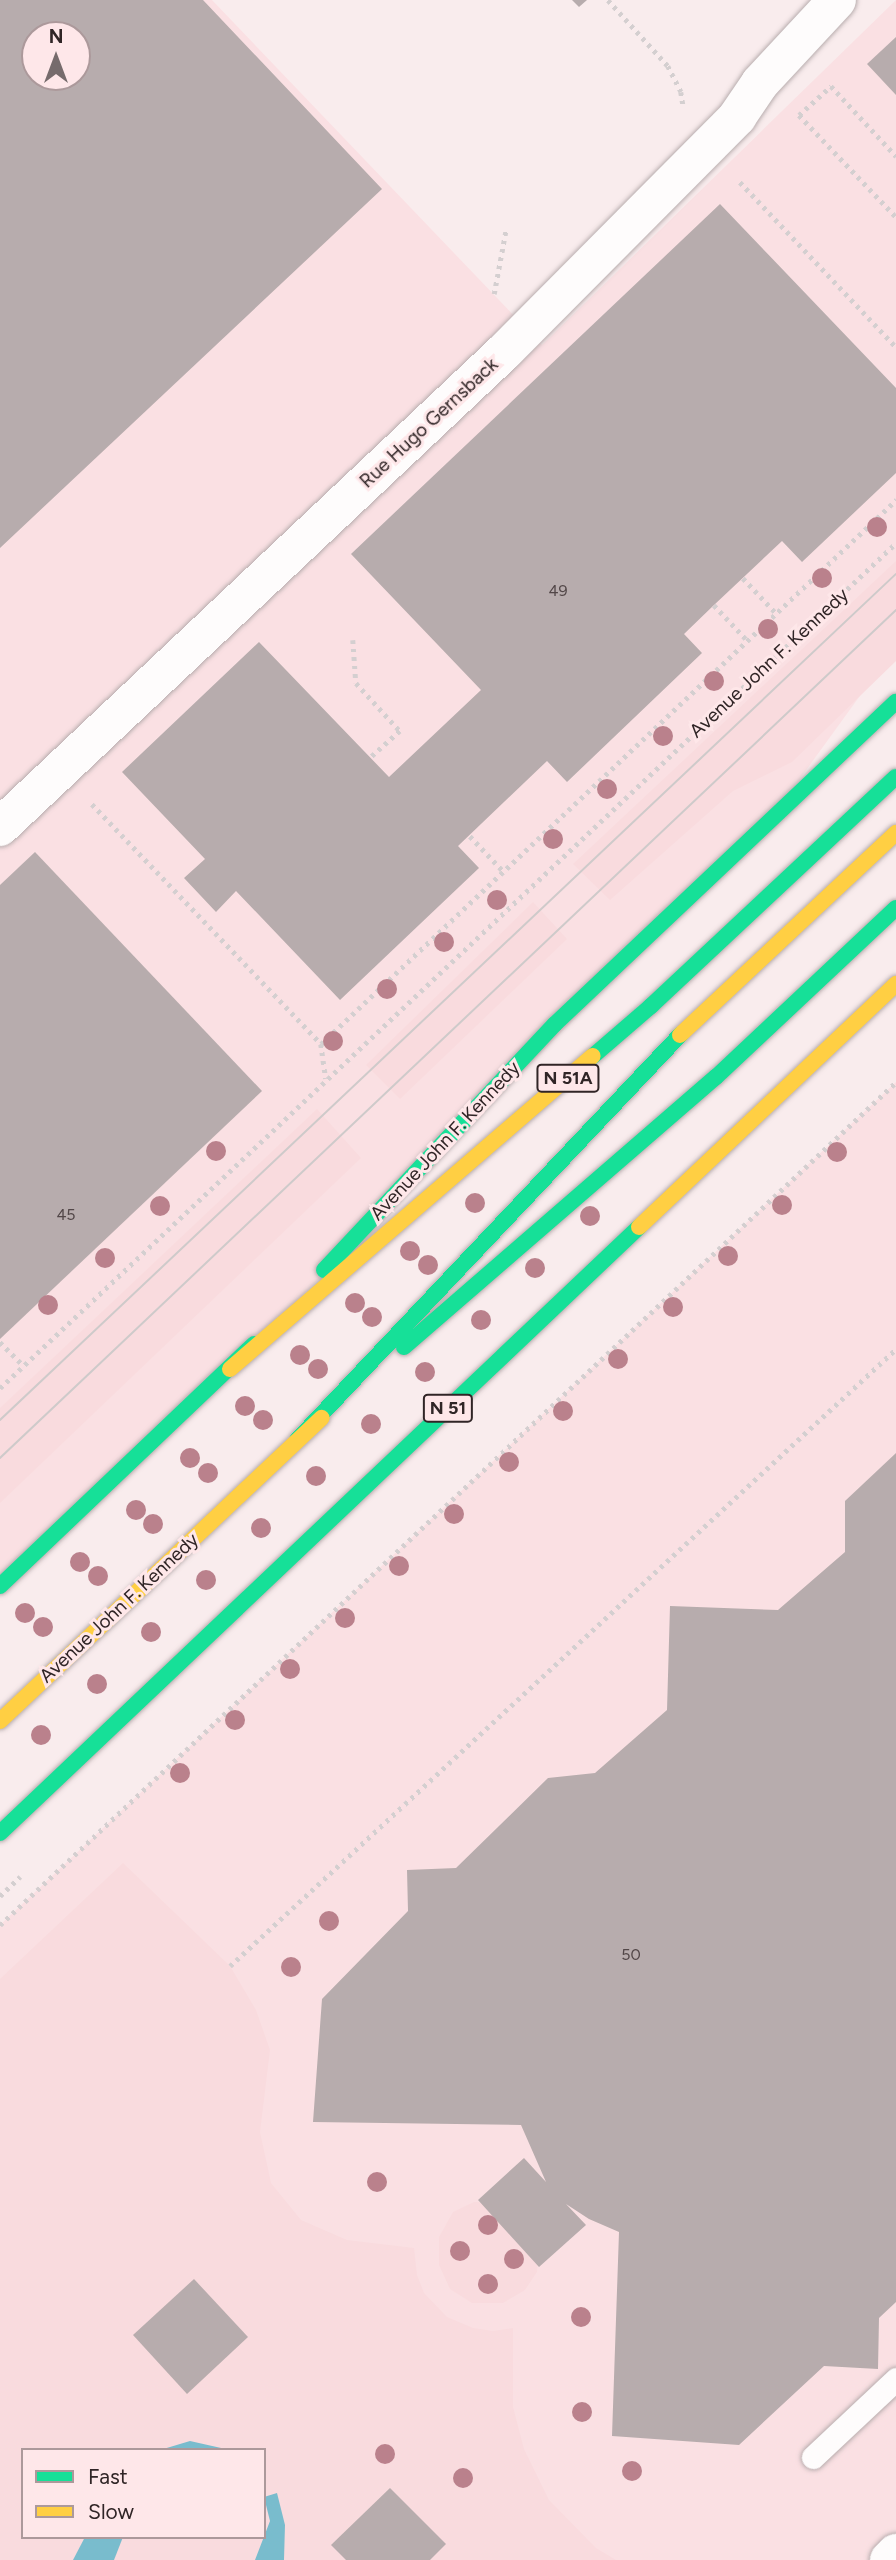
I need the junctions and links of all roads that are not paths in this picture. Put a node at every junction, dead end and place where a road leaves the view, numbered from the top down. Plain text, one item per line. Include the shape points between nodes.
1 (837, 0) edge
2 (896, 702) edge
3 (896, 776) edge
4 (0, 827) edge
5 (896, 833) edge
6 (896, 908) edge
7 (896, 984) edge
8 (230, 1369) junction
9 (298, 1439) junction
10 (0, 1586) edge
11 (0, 1720) edge
12 (0, 1833) edge
13 (896, 2379) edge
14 (813, 2457) dead end
15 (896, 2553) edge
16 (889, 2560) edge

1 - 4 street, Rue Hugo Gernsback via 760,83 737,117 505,351
2 - 8 main road, Avenue John F. Kennedy via 555,1024
3 - 8 main road, N 51A via 651,1006
5 - 9 main road, N 51A via 678,1036
6 - 9 main road, Avenue John F. Kennedy via 716,1077
7 - 12 main road, N 51
8 - 10 main road, Avenue John F. Kennedy
9 - 11 main road, Avenue John F. Kennedy
13 - 14 lane
15 - 16 street

